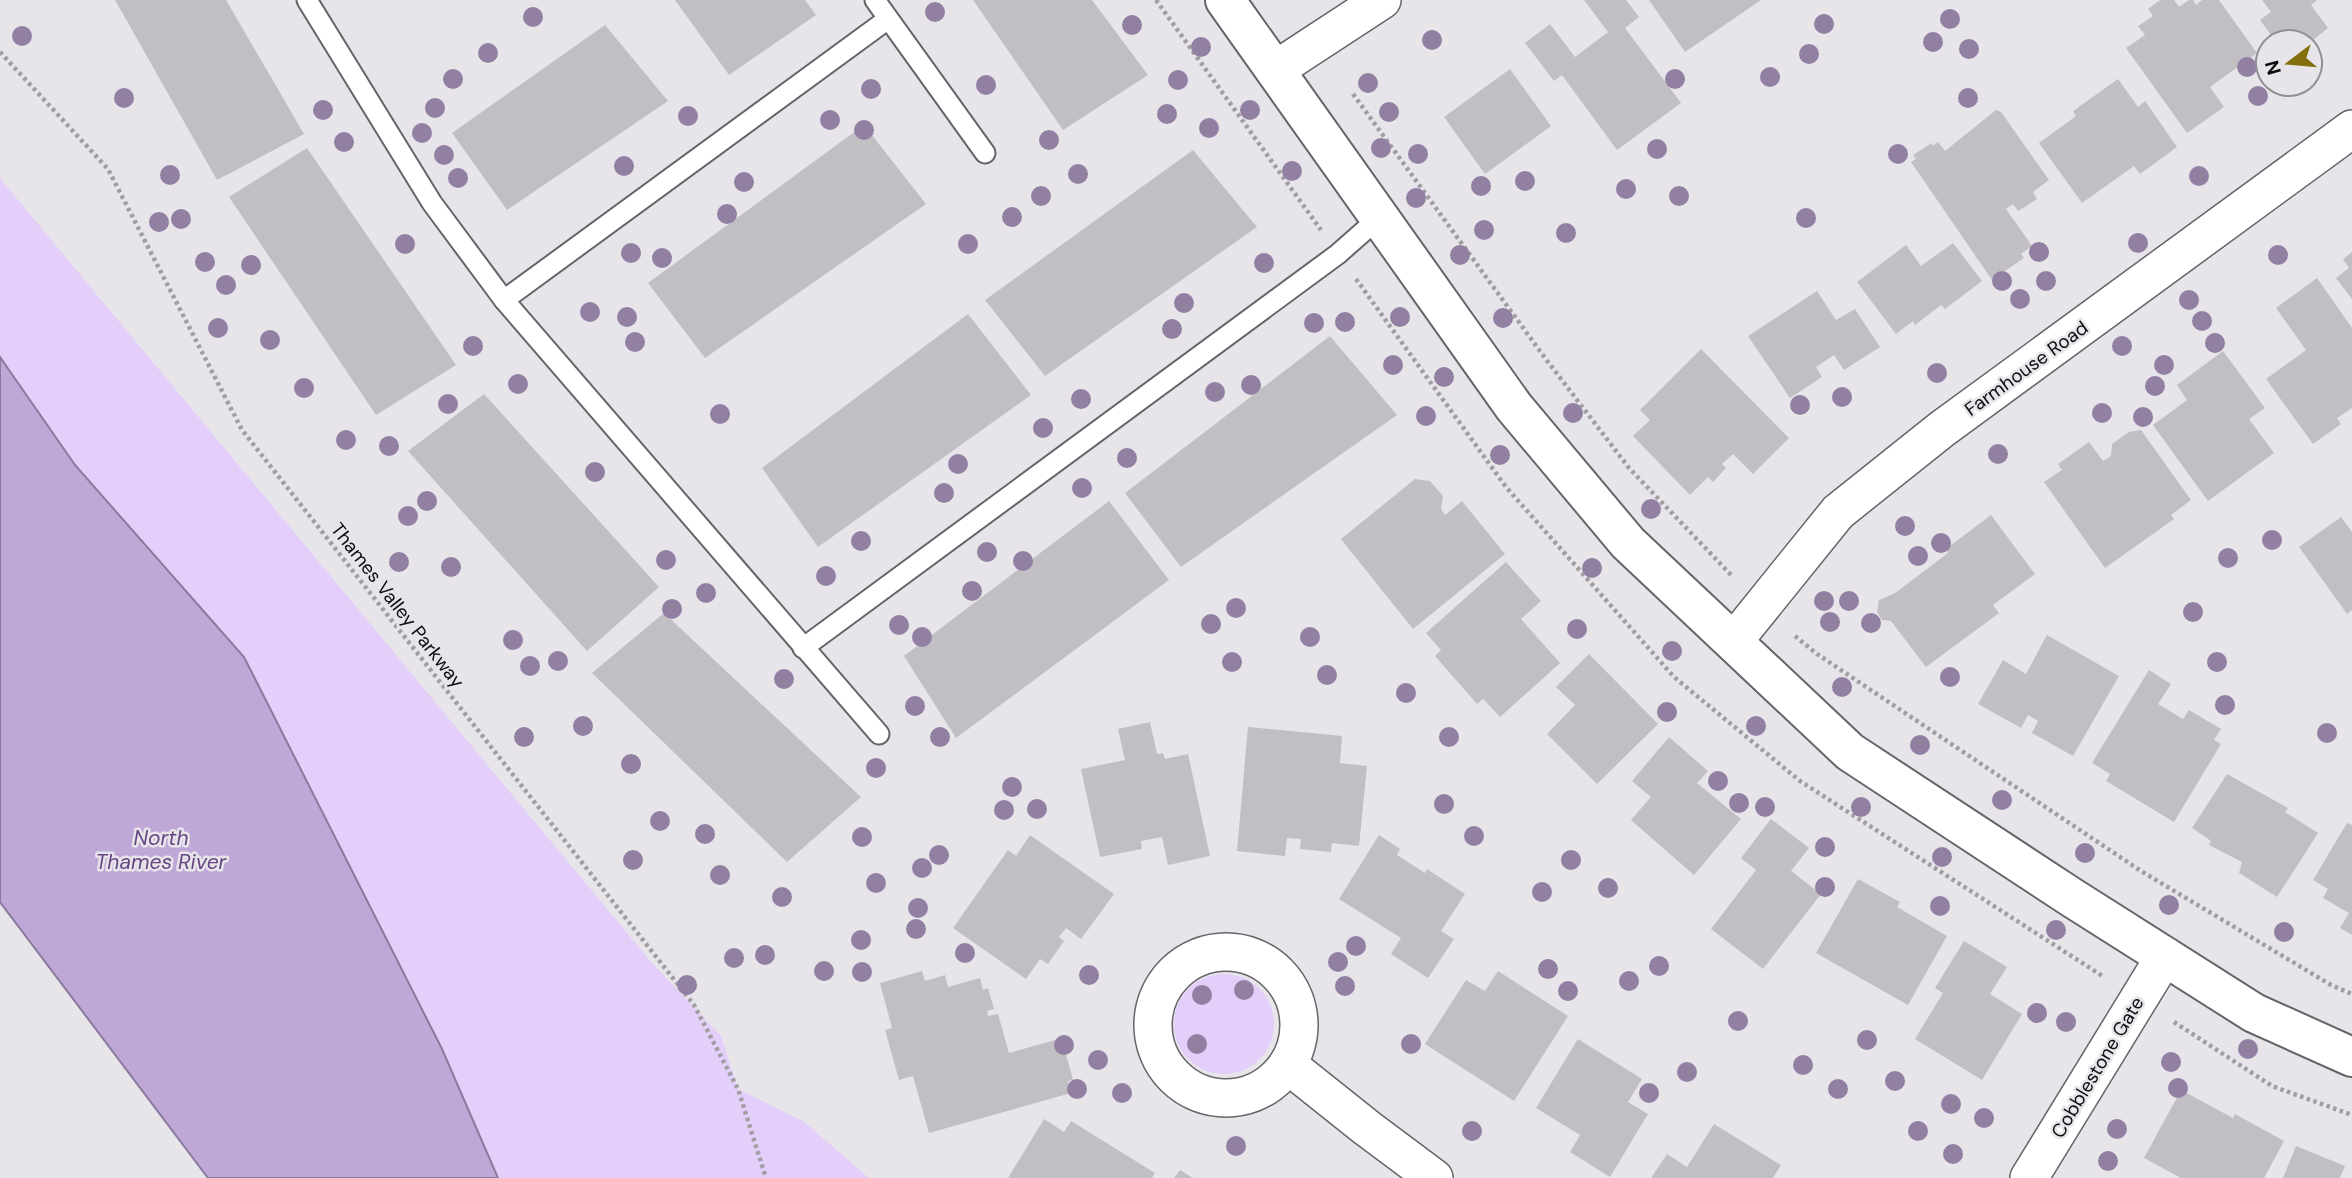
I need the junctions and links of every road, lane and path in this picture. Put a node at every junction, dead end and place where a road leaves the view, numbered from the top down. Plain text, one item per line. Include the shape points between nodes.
1 (307, 0) edge
2 (874, 0) edge
3 (1156, 0) edge
4 (1225, 0) edge
5 (1382, 0) edge
6 (888, 19) junction
7 (0, 52) edge
8 (1275, 70) junction
9 (1353, 94) dead end
10 (2352, 129) edge
11 (985, 153) dead end
12 (1380, 217) junction
13 (1338, 254) junction
14 (504, 300) junction
15 (1733, 578) dead end
16 (1795, 636) dead end
17 (1733, 642) junction
18 (803, 648) junction
19 (879, 734) dead end
20 (2165, 956) junction
21 (2352, 994) edge
22 (2174, 1022) dead end
23 (2352, 1057) edge
24 (1288, 1065) junction
25 (2352, 1115) edge
26 (766, 1178) edge
27 (1434, 1178) edge
28 (2029, 1178) edge

1 - 14 lane via 432,202
2 - 6 lane
3 - 13 path
4 - 8 street
5 - 8 street
6 - 11 lane
6 - 14 lane
7 - 26 path, Thames Valley Parkway via 108,169 242,430 694,1005 738,1089
8 - 12 street
9 - 15 path via 1629,468
10 - 17 street, Farmhouse Road via 1942,429 1839,512
12 - 13 lane
12 - 17 street via 1514,407 1628,543
13 - 18 lane
14 - 18 lane
16 - 21 path via 2141,871
17 - 20 street via 1850,752
18 - 19 lane
20 - 23 street via 2254,1013
20 - 28 street, Cobblestone Gate
22 - 25 path via 2272,1086
24 - 24 street via 1297,1043 1299,1019 1293,995 1280,975 1261,960 1239,952 1203,955 1173,973 1159,993 1152,1017 1153,1042 1163,1065 1179,1083 1201,1095 1225,1099 1250,1095 1271,1084
24 - 27 street

